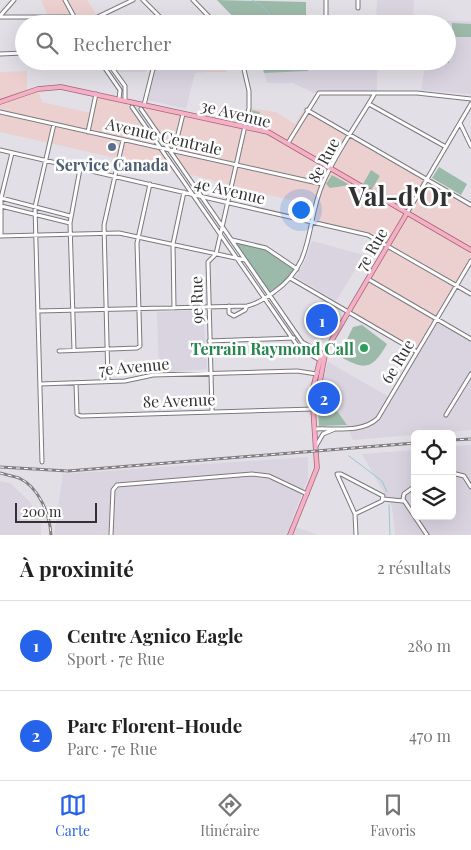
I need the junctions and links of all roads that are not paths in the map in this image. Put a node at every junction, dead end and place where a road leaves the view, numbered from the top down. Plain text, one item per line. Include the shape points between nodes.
1 (14, 0) edge
2 (65, 0) edge
3 (133, 0) edge
4 (143, 0) edge
5 (194, 0) edge
6 (326, 0) edge
7 (358, 0) edge
8 (358, 8) dead end
9 (73, 15) edge
10 (102, 15) edge
11 (158, 15) edge
12 (208, 15) edge
13 (326, 15) edge
14 (0, 16) edge
15 (15, 16) edge
16 (15, 53) edge
17 (0, 54) edge
18 (106, 70) edge
19 (113, 70) edge
20 (153, 70) edge
21 (244, 70) edge
22 (96, 94) junction
23 (375, 94) junction
24 (119, 99) junction
25 (471, 99) edge
26 (125, 100) junction
27 (0, 102) edge
28 (369, 104) junction
29 (471, 104) edge
30 (132, 107) dead end
31 (143, 107) junction
32 (468, 108) junction
33 (307, 110) junction
34 (0, 112) edge
35 (144, 113) junction
36 (183, 114) junction
37 (471, 114) edge
38 (138, 116) junction
39 (460, 123) junction
40 (54, 124) junction
41 (245, 126) junction
42 (88, 132) junction
43 (350, 135) junction
44 (123, 140) junction
45 (288, 143) junction
46 (471, 146) edge
47 (446, 147) junction
48 (160, 148) junction
49 (0, 150) edge
50 (168, 150) junction
51 (174, 151) junction
52 (12, 153) junction
53 (46, 160) junction
54 (236, 165) junction
55 (331, 168) junction
56 (80, 169) junction
57 (115, 177) junction
58 (427, 180) junction
59 (150, 184) junction
60 (322, 184) junction
61 (184, 192) junction
62 (192, 194) junction
63 (201, 196) junction
64 (1, 198) edge
65 (228, 202) junction
66 (0, 205) edge
67 (471, 205) edge
68 (35, 207) junction
69 (407, 213) junction
70 (36, 214) junction
71 (70, 216) junction
72 (313, 222) junction
73 (70, 223) junction
74 (223, 225) junction
75 (104, 234) junction
76 (71, 235) junction
77 (1, 236) edge
78 (37, 236) junction
79 (138, 237) junction
80 (220, 237) junction
81 (232, 240) junction
82 (173, 244) junction
83 (388, 246) junction
84 (471, 250) edge
85 (216, 254) junction
86 (237, 258) junction
87 (245, 260) junction
88 (471, 260) edge
89 (297, 269) junction
90 (290, 278) junction
91 (368, 278) junction
92 (456, 286) junction
93 (471, 294) edge
94 (270, 295) junction
95 (264, 298) junction
96 (228, 306) junction
97 (247, 306) junction
98 (209, 307) junction
99 (139, 308) junction
100 (174, 308) junction
101 (107, 310) junction
102 (74, 311) junction
103 (39, 312) junction
104 (348, 313) junction
105 (437, 319) junction
106 (298, 336) junction
107 (293, 338) junction
108 (471, 339) edge
109 (209, 341) junction
110 (108, 349) junction
111 (74, 350) junction
112 (59, 351) dead end
113 (416, 352) junction
114 (325, 355) junction
115 (320, 360) junction
116 (210, 374) junction
117 (471, 374) edge
118 (318, 375) junction
119 (108, 382) junction
120 (76, 383) junction
121 (40, 384) junction
122 (314, 409) junction
123 (212, 411) junction
124 (446, 415) dead end
125 (341, 428) junction
126 (315, 429) junction
127 (316, 446) junction
128 (42, 462) dead end
129 (456, 474) edge
130 (471, 487) edge
131 (411, 489) edge
132 (307, 494) junction
133 (383, 498) junction
134 (404, 501) junction
135 (354, 514) junction
136 (112, 535) edge
137 (290, 535) edge
138 (356, 535) edge
139 (427, 535) edge

1 - 14 street
2 - 9 street
3 - 10 street
4 - 11 street
5 - 12 street
6 - 13 street
7 - 8 street
14 - 15 street
16 - 17 street
18 - 24 street via 120,90
19 - 26 street via 125,86
20 - 31 street
21 - 41 street, 9e Rue via 250,99
22 - 24 main road, 3e Avenue
22 - 27 main road, 3e Avenue via 67,87 50,87
22 - 42 street
23 - 25 street via 417,93
23 - 28 street, 8e Rue
23 - 33 street via 319,93
24 - 26 main road, 3e Avenue
26 - 31 main road, 3e Avenue
28 - 43 street, 8e Rue
28 - 47 street
29 - 32 street, 7e Rue
30 - 38 street
31 - 35 street
31 - 36 main road, 3e Avenue
32 - 37 street
32 - 39 street, 7e Rue
33 - 43 street
33 - 45 street
34 - 40 street, Avenue Centrale
35 - 38 street
35 - 50 street
36 - 41 main road, 3e Avenue
36 - 51 street
38 - 48 street
39 - 46 street
39 - 47 street, 7e Rue
40 - 42 street, Avenue Centrale
40 - 53 street
41 - 45 main road, 3e Avenue via 268,132
41 - 54 street, 9e Rue
42 - 44 street, Avenue Centrale
43 - 55 street, 8e Rue
43 - 58 street
44 - 48 street, Avenue Centrale
44 - 57 street
45 - 55 main road, 3e Avenue
47 - 58 street, 7e Rue
48 - 50 street, Avenue Centrale
48 - 62 street
49 - 52 street, 4e Avenue
50 - 51 street, Avenue Centrale
50 - 63 street
51 - 54 street, Avenue Centrale
52 - 53 street, 4e Avenue
52 - 64 street
53 - 56 street, 4e Avenue
53 - 68 street
54 - 60 street, Avenue Centrale
54 - 65 street, 9e Rue
55 - 60 street, 8e Rue
55 - 69 main road, 3e Avenue
56 - 57 street, 4e Avenue
56 - 71 street
57 - 59 street, 4e Avenue
57 - 75 street
58 - 67 street
58 - 69 street, 7e Rue
59 - 61 street, 4e Avenue
59 - 79 street
60 - 72 street, 8e Rue
61 - 62 street, 4e Avenue
61 - 82 street
62 - 63 street, 4e Avenue
62 - 80 street
63 - 65 street, 4e Avenue
63 - 74 street
64 - 66 street
64 - 68 street
65 - 72 street, 4e Avenue
65 - 74 street, 9e Rue
66 - 70 street
66 - 77 street
68 - 70 street
68 - 71 street
69 - 83 main road, 7e Rue
69 - 84 main road, 3e Avenue
70 - 73 street
70 - 78 street
71 - 73 street
72 - 83 street, 4e Avenue via 368,235
72 - 89 street, 8e Rue via 307,248
73 - 76 street
74 - 80 street, 9e Rue
74 - 81 street
75 - 76 street
75 - 79 street via 122,233
75 - 101 street
76 - 78 street
76 - 102 street
77 - 78 street
78 - 103 street
79 - 82 street
79 - 99 street
80 - 85 street, 9e Rue
80 - 86 street
81 - 87 street
81 - 89 street via 266,248
82 - 85 street
82 - 100 street
83 - 91 main road, 7e Rue
83 - 92 street, 4e Avenue
85 - 86 street
85 - 98 street, 9e Rue via 208,262
86 - 87 street
86 - 95 street
87 - 94 street
88 - 92 street, 6e Rue
89 - 90 street, 8e Rue
90 - 94 street, 8e Rue
90 - 104 street
91 - 104 main road, 7e Rue
91 - 105 street
92 - 93 street, 4e Avenue
92 - 105 street, 6e Rue
94 - 95 street, 8e Rue
94 - 106 street
95 - 97 street, 8e Rue
95 - 107 street
96 - 97 street
96 - 97 street, 8e Rue via 229,314 234,316 246,310
96 - 98 street
98 - 100 street
98 - 109 street, 9e Rue
99 - 100 street
99 - 101 street
99 - 110 street via 140,346
101 - 102 street
101 - 110 street
102 - 103 street
102 - 111 street
103 - 121 street
104 - 113 street
104 - 114 main road, 7e Rue
105 - 108 street
105 - 113 street, 6e Rue
106 - 107 street
106 - 114 street via 306,346
107 - 109 street
107 - 115 street via 304,352
109 - 116 street, 9e Rue
110 - 111 street
110 - 119 street
111 - 112 street
113 - 125 street, 6e Rue via 372,423 363,427
114 - 115 main road, 7e Rue
114 - 118 main road, 7e Rue
115 - 118 main road, 7e Rue
116 - 118 street, 7e Avenue via 297,372
116 - 119 street, 7e Avenue via 153,375
116 - 123 street, 9e Rue
117 - 124 street
118 - 122 main road, 7e Rue via 312,392
119 - 120 street, 7e Avenue
120 - 121 street, 7e Avenue
120 - 123 street, 8e Avenue via 76,409 81,416
121 - 128 street
122 - 123 street, 8e Avenue
122 - 126 main road, 7e Rue
125 - 126 street, 6e Rue
125 - 127 street via 323,434
126 - 127 main road, 7e Rue
127 - 132 main road, 7e Rue via 317,468
129 - 130 street via 464,476
131 - 134 street via 404,494
132 - 136 street via 269,476 252,474 117,485 112,492
132 - 137 main road, 7e Rue
133 - 134 street
133 - 135 street
133 - 135 street via 381,493 337,474
134 - 139 street
135 - 138 street

